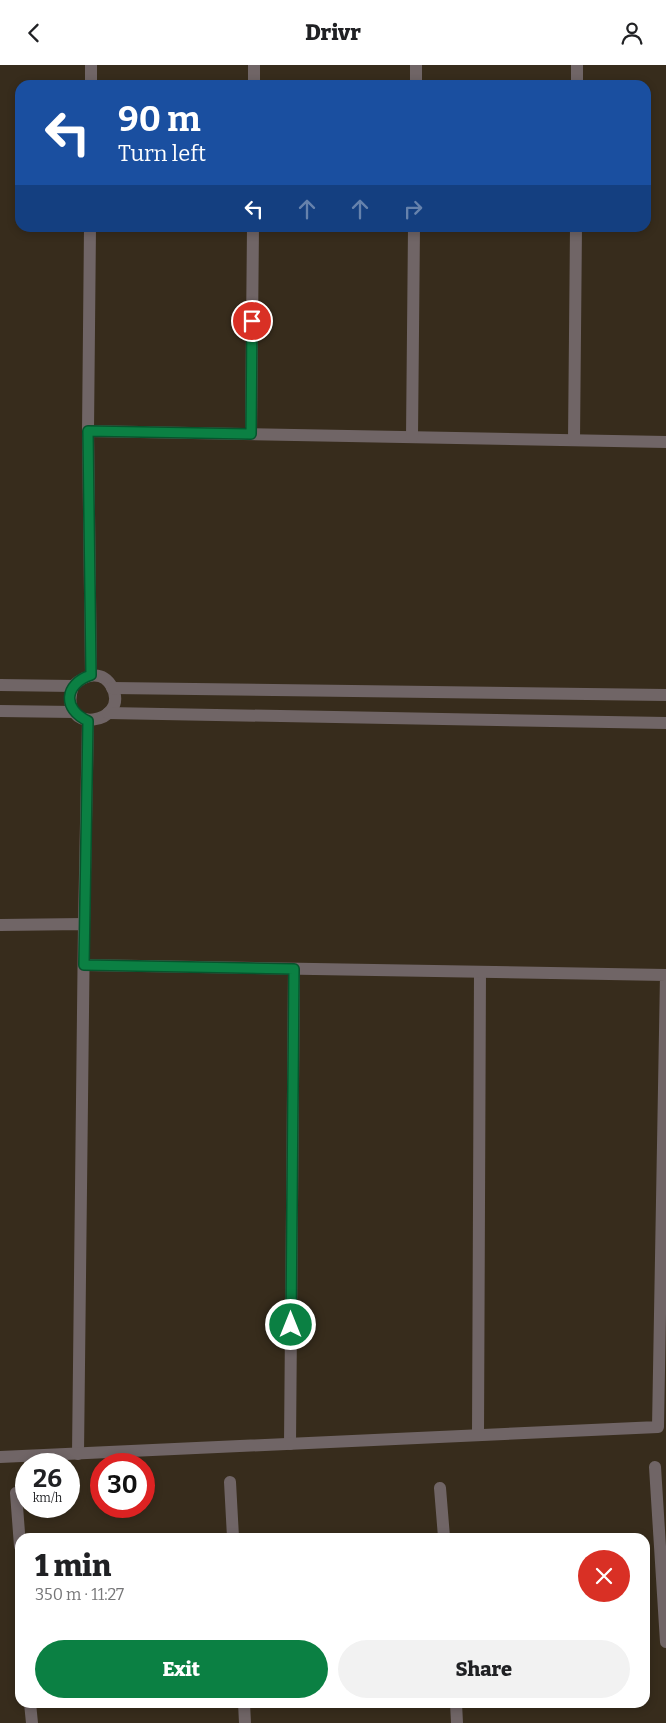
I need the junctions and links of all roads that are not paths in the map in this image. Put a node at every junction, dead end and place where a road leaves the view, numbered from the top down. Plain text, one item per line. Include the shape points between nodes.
1 (91, 65) edge
2 (254, 65) edge
3 (416, 65) edge
4 (577, 65) edge
5 (91, 80) edge
6 (254, 80) edge
7 (416, 80) edge
8 (577, 80) edge
9 (90, 232) edge
10 (253, 232) edge
11 (414, 232) edge
12 (576, 232) edge
13 (88, 431) junction
14 (251, 434) junction
15 (412, 437) junction
16 (574, 440) junction
17 (666, 442) edge
18 (91, 675) junction
19 (0, 685) edge
20 (73, 686) junction
21 (112, 688) junction
22 (666, 695) edge
23 (0, 711) edge
24 (74, 712) junction
25 (108, 713) junction
26 (88, 721) junction
27 (666, 723) edge
28 (84, 924) junction
29 (0, 925) edge
30 (84, 965) junction
31 (294, 969) junction
32 (480, 972) junction
33 (478, 1435) junction
34 (290, 1444) junction
35 (78, 1453) edge
36 (80, 1454) edge
37 (15, 1456) edge
38 (0, 1457) edge
39 (655, 1467) dead end
40 (230, 1482) dead end
41 (440, 1488) dead end
42 (18, 1518) edge
43 (19, 1533) edge
44 (233, 1533) edge
45 (444, 1533) edge
46 (666, 1642) edge
47 (30, 1708) edge
48 (244, 1708) edge
49 (456, 1708) edge
50 (32, 1723) edge
51 (245, 1723) edge
52 (457, 1723) edge

1 - 5 street
2 - 6 street
3 - 7 street
4 - 8 street
9 - 13 street
10 - 14 street
11 - 15 street
12 - 16 street
13 - 14 street
13 - 18 street
14 - 15 street
15 - 16 street
16 - 17 street
18 - 20 street
18 - 21 street via 107,681
19 - 20 street
20 - 24 street via 69,697
21 - 22 street
21 - 25 street via 114,701
23 - 24 street
24 - 26 street
25 - 26 street
25 - 27 street
26 - 28 street
28 - 29 street
28 - 30 street
30 - 31 street
30 - 35 street
31 - 32 street
31 - 34 street
32 - 33 street
32 - 33 street via 666,975 658,1427
33 - 34 street
34 - 36 street
37 - 38 street
39 - 46 street
40 - 44 street
41 - 45 street
42 - 43 street
47 - 50 street
48 - 51 street
49 - 52 street

